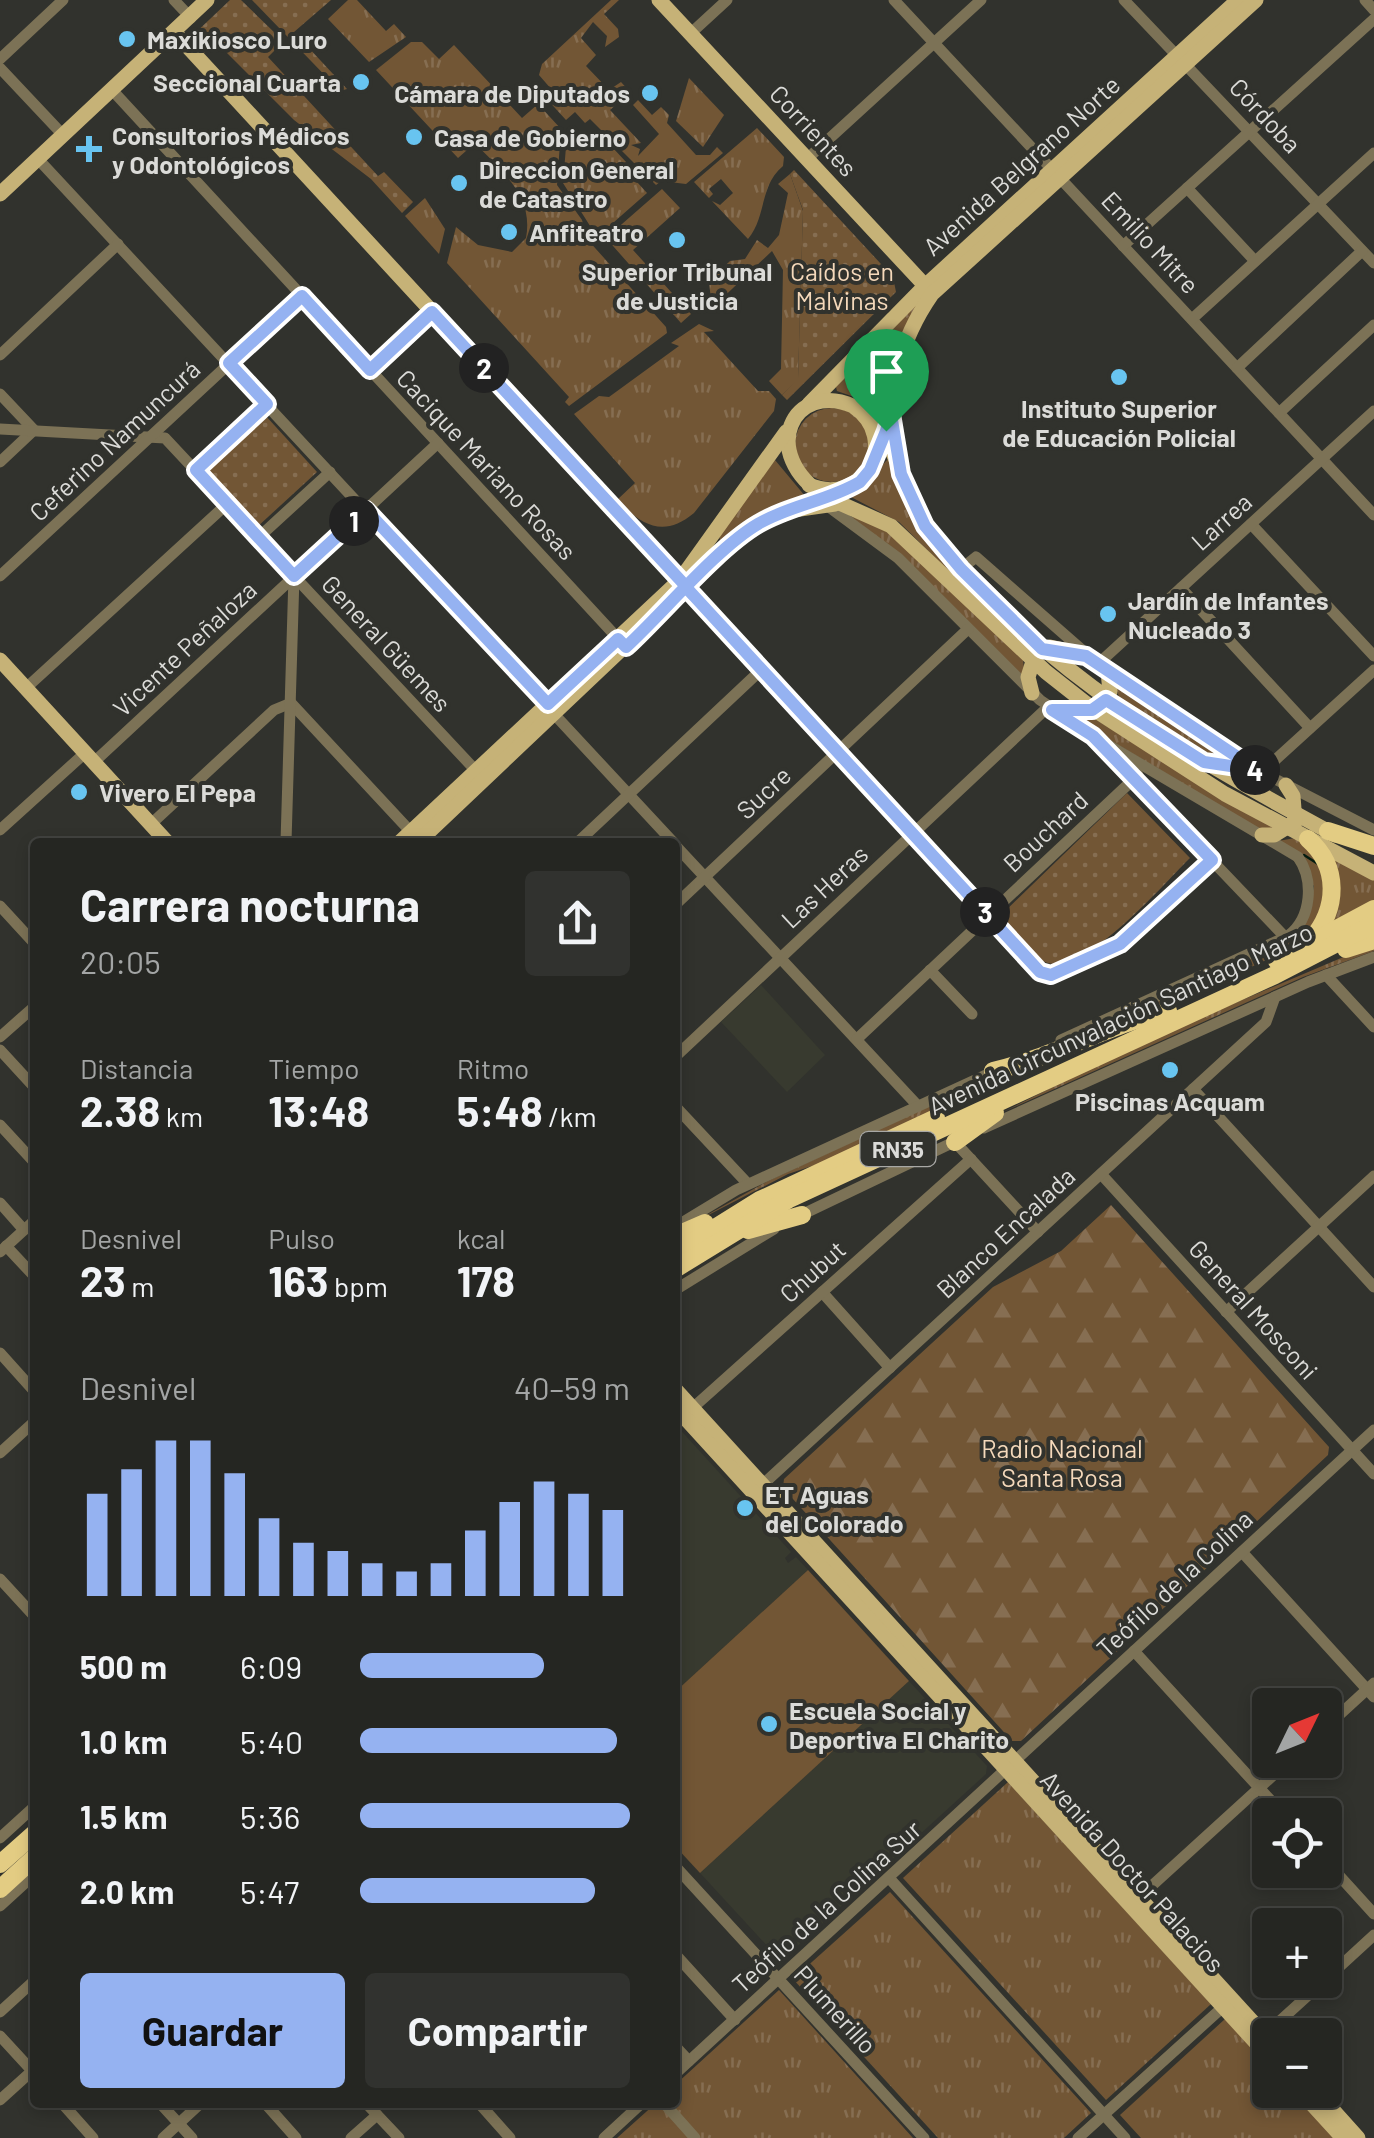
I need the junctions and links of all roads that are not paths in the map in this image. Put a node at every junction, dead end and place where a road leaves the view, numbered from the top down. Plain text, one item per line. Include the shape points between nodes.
1 (63, 0) edge
2 (174, 0) edge
3 (207, 0) edge
4 (216, 0) edge
5 (658, 0) edge
6 (727, 0) edge
7 (894, 0) edge
8 (981, 0) edge
9 (1124, 0) edge
10 (1238, 0) edge
11 (1256, 0) edge
12 (1365, 0) edge
13 (1374, 10) edge
14 (191, 18) junction
15 (1374, 19) edge
16 (175, 33) junction
17 (690, 34) junction
18 (934, 43) junction
19 (0, 58) edge
20 (1182, 60) junction
21 (0, 68) edge
22 (112, 90) junction
23 (1250, 131) junction
24 (64, 136) junction
25 (1374, 153) edge
26 (38, 159) junction
27 (807, 159) junction
28 (1056, 174) junction
29 (1187, 188) junction
30 (0, 194) edge
31 (1318, 204) junction
32 (118, 244) junction
33 (1123, 246) junction
34 (1362, 251) junction
35 (1255, 262) junction
36 (1374, 263) edge
37 (929, 290) junction
38 (302, 296) junction
39 (432, 312) junction
40 (1192, 319) junction
41 (1374, 325) edge
42 (0, 355) edge
43 (229, 363) junction
44 (1237, 368) junction
45 (370, 370) junction
46 (0, 394) edge
47 (267, 404) junction
48 (1374, 411) edge
49 (1279, 413) junction
50 (891, 414) junction
51 (865, 415) junction
52 (797, 417) junction
53 (0, 429) edge
54 (34, 430) junction
55 (153, 434) junction
56 (884, 436) junction
57 (438, 443) junction
58 (897, 458) junction
59 (1322, 459) junction
60 (0, 462) edge
61 (873, 464) junction
62 (196, 470) junction
63 (330, 472) junction
64 (809, 485) junction
65 (845, 497) junction
66 (826, 500) junction
67 (227, 504) junction
68 (366, 510) junction
69 (1374, 515) edge
70 (1251, 524) junction
71 (258, 538) junction
72 (961, 569) junction
73 (0, 576) edge
74 (294, 576) junction
75 (684, 585) junction
76 (1180, 588) junction
77 (968, 629) junction
78 (622, 643) junction
79 (1037, 655) junction
80 (1374, 656) edge
81 (0, 660) edge
82 (1098, 663) junction
83 (762, 670) junction
84 (1374, 670) edge
85 (26, 688) junction
86 (1032, 693) junction
87 (290, 703) junction
88 (1099, 705) junction
89 (1050, 708) junction
90 (551, 710) junction
91 (1310, 728) junction
92 (1093, 736) junction
93 (838, 752) junction
94 (89, 758) junction
95 (1204, 762) junction
96 (1146, 767) junction
97 (1260, 771) junction
98 (480, 776) junction
99 (1134, 778) junction
100 (1286, 785) junction
101 (629, 795) junction
102 (1292, 821) junction
103 (150, 824) junction
104 (0, 830) edge
105 (1374, 830) edge
106 (1328, 831) junction
107 (913, 834) junction
108 (1262, 836) junction
109 (163, 838) edge
110 (286, 838) edge
111 (416, 838) edge
112 (418, 838) edge
113 (582, 838) edge
114 (668, 838) edge
115 (1308, 839) junction
116 (1374, 846) edge
117 (680, 850) edge
118 (1374, 856) edge
119 (1212, 860) junction
120 (1374, 873) edge
121 (705, 877) junction
122 (680, 900) edge
123 (0, 906) edge
124 (1374, 908) edge
125 (988, 916) junction
126 (1374, 924) edge
127 (1285, 937) junction
128 (30, 939) edge
129 (1374, 940) edge
130 (1305, 947) junction
131 (1374, 957) edge
132 (780, 958) junction
133 (930, 970) junction
134 (1326, 975) junction
135 (1275, 976) junction
136 (1275, 997) junction
137 (1168, 1011) junction
138 (30, 1014) edge
139 (972, 1014) dead end
140 (1374, 1027) edge
141 (0, 1038) edge
142 (856, 1040) junction
143 (1130, 1042) junction
144 (0, 1050) edge
145 (680, 1052) edge
146 (994, 1071) junction
147 (30, 1083) edge
148 (1193, 1089) junction
149 (918, 1106) junction
150 (680, 1111) edge
151 (0, 1126) edge
152 (955, 1142) junction
153 (30, 1159) edge
154 (971, 1159) junction
155 (842, 1161) junction
156 (1100, 1174) junction
157 (1374, 1176) edge
158 (748, 1184) junction
159 (0, 1203) edge
160 (802, 1215) junction
161 (680, 1224) edge
162 (30, 1225) edge
163 (1319, 1227) junction
164 (24, 1230) junction
165 (1038, 1232) junction
166 (680, 1233) edge
167 (3, 1249) edge
168 (680, 1250) edge
169 (680, 1269) edge
170 (680, 1269) edge
171 (30, 1273) edge
172 (680, 1287) edge
173 (1374, 1287) edge
174 (822, 1292) junction
175 (1226, 1312) junction
176 (0, 1353) edge
177 (890, 1368) junction
178 (30, 1386) edge
179 (684, 1410) edge
180 (30, 1426) edge
181 (1374, 1430) edge
182 (1352, 1450) junction
183 (0, 1453) edge
184 (1374, 1474) edge
185 (758, 1489) junction
186 (1242, 1552) junction
187 (0, 1579) edge
188 (30, 1612) edge
189 (1134, 1651) junction
190 (1372, 1690) edge
191 (1342, 1714) edge
192 (1011, 1766) junction
193 (1270, 1778) edge
194 (1259, 1788) junction
195 (1268, 1798) edge
196 (30, 1811) edge
197 (30, 1823) edge
198 (30, 1837) edge
199 (0, 1840) edge
200 (30, 1853) edge
201 (30, 1861) edge
202 (0, 1864) edge
203 (680, 1871) edge
204 (30, 1879) edge
205 (890, 1879) junction
206 (1342, 1879) edge
207 (0, 1880) edge
208 (0, 1889) edge
209 (1135, 1902) junction
210 (0, 1906) edge
211 (1374, 1914) edge
212 (1374, 1935) edge
213 (680, 1960) edge
214 (1342, 1964) edge
215 (779, 1979) junction
216 (30, 1985) edge
217 (1306, 1998) edge
218 (1223, 2007) junction
219 (0, 2012) edge
220 (1286, 2018) edge
221 (735, 2020) junction
222 (1252, 2028) edge
223 (1252, 2031) edge
224 (0, 2036) edge
225 (680, 2052) edge
226 (689, 2062) junction
227 (30, 2069) edge
228 (680, 2070) edge
229 (30, 2075) edge
230 (0, 2100) edge
231 (65, 2108) edge
232 (164, 2108) edge
233 (196, 2108) edge
234 (269, 2108) edge
235 (370, 2108) edge
236 (483, 2108) edge
237 (637, 2108) edge
238 (668, 2108) edge
239 (1315, 2108) edge
240 (1330, 2108) edge
241 (376, 2114) junction
242 (1104, 2115) junction
243 (179, 2124) junction
244 (92, 2138) edge
245 (164, 2138) edge
246 (192, 2138) edge
247 (296, 2138) edge
248 (351, 2138) edge
249 (398, 2138) edge
250 (510, 2138) edge
251 (604, 2138) edge
252 (695, 2138) edge
253 (924, 2138) edge
254 (1078, 2138) edge
255 (1125, 2138) edge
256 (1342, 2138) edge
257 (1358, 2138) edge

1 - 19 street
2 - 14 street
3 - 14 main road
4 - 14 main road
5 - 17 main road, Corrientes
6 - 17 street
7 - 18 street, Emilio Mitre
8 - 18 street
9 - 20 street, Córdoba
10 - 20 main road, Avenida Belgrano Norte
11 - 20 main road, Avenida Belgrano Norte
12 - 13 street
14 - 16 main road
15 - 23 street
16 - 22 main road
16 - 39 main road
17 - 27 main road, Corrientes
18 - 27 street
18 - 28 street, Emilio Mitre
20 - 23 street, Córdoba
20 - 28 main road, Avenida Belgrano Norte
21 - 24 street
22 - 24 main road
22 - 38 street, Cacique Mariano Rosas
23 - 29 street
23 - 31 street, Córdoba
24 - 26 main road
25 - 31 street
26 - 30 main road
26 - 32 street
27 - 37 main road, Corrientes
28 - 33 street, Emilio Mitre
28 - 37 main road, Avenida Belgrano Norte
29 - 33 street
29 - 35 street
31 - 34 street, Córdoba
31 - 35 street
32 - 42 street
32 - 43 street
33 - 40 street, Emilio Mitre
34 - 36 street, Córdoba
34 - 44 street
35 - 40 street
37 - 50 main road, Avenida Belgrano Norte via 900,359
37 - 52 main road, Avenida Belgrano Norte
38 - 43 street, Ceferino Namuncurá
38 - 45 street, Cacique Mariano Rosas
39 - 45 street
39 - 75 main road
40 - 44 street, Emilio Mitre
41 - 49 street
43 - 47 street
43 - 55 street, Ceferino Namuncurá
44 - 49 street, Emilio Mitre
45 - 57 street, Cacique Mariano Rosas
46 - 54 street
47 - 62 street
47 - 63 street
48 - 59 street, Larrea
49 - 59 street, Emilio Mitre
50 - 56 main road, Avenida Belgrano Norte
50 - 58 main road, Avenida Belgrano Norte
51 - 52 main road via 832,401
51 - 56 main road
51 - 61 main road via 876,441
52 - 64 main road via 788,455
52 - 75 main road, Avenida Belgrano Norte
53 - 54 street
54 - 55 street
54 - 60 street
55 - 62 street, General Güemes
55 - 73 street, Ceferino Namuncurá
56 - 58 main road
56 - 61 main road, Avenida Belgrano Norte
57 - 68 street, Vicente Peñaloza
57 - 78 street, Cacique Mariano Rosas
58 - 72 main road via 920,517
59 - 69 street, Emilio Mitre
59 - 70 street, Larrea
61 - 65 main road
62 - 67 street, General Güemes
63 - 68 street
63 - 71 street
64 - 65 main road
64 - 66 main road
65 - 66 main road
65 - 79 main road via 898,532
66 - 75 main road via 750,529
66 - 77 street via 898,558
67 - 71 street, General Güemes
67 - 85 street
68 - 74 street, Vicente Peñaloza
68 - 90 street
70 - 76 street, Larrea
70 - 80 street
71 - 74 street, General Güemes
72 - 79 main road
72 - 82 street via 976,557
74 - 87 street
74 - 94 street, Vicente Peñaloza
74 - 98 street, General Güemes
75 - 78 main road
75 - 83 street
76 - 82 street, Larrea
76 - 91 street
77 - 86 street
77 - 93 street, Sucre
78 - 90 main road
79 - 82 main road
79 - 86 main road via 1028,677
79 - 88 main road
81 - 85 main road
82 - 88 main road via 1110,690
82 - 97 street
83 - 93 street
83 - 101 street
84 - 91 street
85 - 94 main road
86 - 89 street
87 - 103 street
87 - 110 street
87 - 111 street
88 - 89 main road
88 - 95 main road
88 - 102 main road via 1225,794
89 - 92 street
89 - 107 street, Las Heras
90 - 98 main road
90 - 101 street
91 - 97 street
92 - 96 street
92 - 99 street
93 - 107 street
93 - 121 street, Sucre
94 - 103 main road
94 - 104 street, Vicente Peñaloza
95 - 97 main road
95 - 102 main road
96 - 99 street, Bouchard
96 - 108 street
97 - 100 street
98 - 112 main road
99 - 119 street
99 - 125 street, Bouchard
100 - 102 main road
100 - 105 street
101 - 113 street
101 - 114 street
102 - 106 main road
102 - 108 main road
102 - 115 main road
103 - 109 main road
106 - 116 highway
106 - 118 main road
107 - 125 street
107 - 132 street, Las Heras
108 - 127 street via 1300,859 1308,896 1302,922
115 - 120 main road
115 - 130 highway via 1326,862 1332,893 1323,924
117 - 121 street
119 - 125 street via 1120,944 1046,976
119 - 127 street
121 - 122 street, Sucre
121 - 132 street
123 - 128 street
124 - 130 highway, Avenida Circunvalación Santiago Marzo / RN35
125 - 133 street, Bouchard
126 - 135 highway, Avenida Circunvalación Santiago Marzo / RN35
127 - 146 street
129 - 135 highway
130 - 137 highway, Avenida Circunvalación Santiago Marzo / RN35
131 - 134 street
132 - 142 street
132 - 145 street, Las Heras
133 - 139 street
133 - 142 street, Bouchard
134 - 136 street
134 - 140 street
135 - 143 highway, Avenida Circunvalación Santiago Marzo / RN35
136 - 148 street, Blanco Encalada via 1268,1020
136 - 152 street
137 - 146 highway
137 - 155 highway, Avenida Circunvalación Santiago Marzo / RN35
138 - 141 street
142 - 149 street
143 - 152 highway via 1004,1108
143 - 169 highway, Avenida Circunvalación Santiago Marzo / RN35 via 789,1199
144 - 147 street
146 - 149 street
148 - 156 street, Blanco Encalada
148 - 163 street
149 - 158 street
150 - 158 street
151 - 153 street
152 - 154 street
152 - 160 street
154 - 165 street
154 - 174 street, Chubut
155 - 166 highway via 790,1176
155 - 168 highway, Avenida Circunvalación Santiago Marzo / RN35 via 747,1207
156 - 165 street, Blanco Encalada
156 - 175 street, General Mosconi
157 - 163 street
158 - 161 street
159 - 164 street
160 - 170 highway via 742,1232
160 - 172 street
162 - 164 street
163 - 173 street
163 - 175 street
164 - 167 street
165 - 177 street, Blanco Encalada
167 - 171 street
174 - 177 street
174 - 179 street, Chubut
175 - 182 street, General Mosconi
176 - 178 street
177 - 185 street, Blanco Encalada
179 - 185 main road, Avenida Doctor Palacios
180 - 183 street
181 - 182 street, Teófilo de la Colina
182 - 184 street, General Mosconi
182 - 186 street, Teófilo de la Colina
185 - 192 main road, Avenida Doctor Palacios
186 - 189 street, Teófilo de la Colina
186 - 190 street
187 - 188 street
189 - 192 street, Teófilo de la Colina
189 - 194 street
190 - 191 street
192 - 205 street, Teófilo de la Colina Sur
192 - 209 main road, Avenida Doctor Palacios
193 - 194 street
194 - 195 street
194 - 209 street
196 - 199 street
197 - 199 highway
198 - 202 highway
200 - 207 highway
201 - 208 highway
203 - 215 street, Plumerillo
204 - 210 street
205 - 215 street, Teófilo de la Colina Sur
205 - 242 street
206 - 211 street
209 - 218 main road, Avenida Doctor Palacios
209 - 222 main road, Avenida Doctor Palacios
212 - 214 street
213 - 221 street
215 - 221 street, Teófilo de la Colina Sur
215 - 253 street, Plumerillo
216 - 219 street
217 - 220 street
218 - 223 main road, Avenida Doctor Palacios
218 - 242 street
221 - 226 street, Teófilo de la Colina Sur
224 - 227 street
225 - 226 street
226 - 228 street, Teófilo de la Colina Sur
229 - 230 street
231 - 244 street
232 - 243 street
233 - 243 street
234 - 247 street
235 - 241 street
236 - 250 street
237 - 251 street
238 - 252 street
239 - 256 main road
240 - 257 main road
241 - 248 street
241 - 249 street
242 - 254 street
242 - 255 street
243 - 245 street
243 - 246 street

